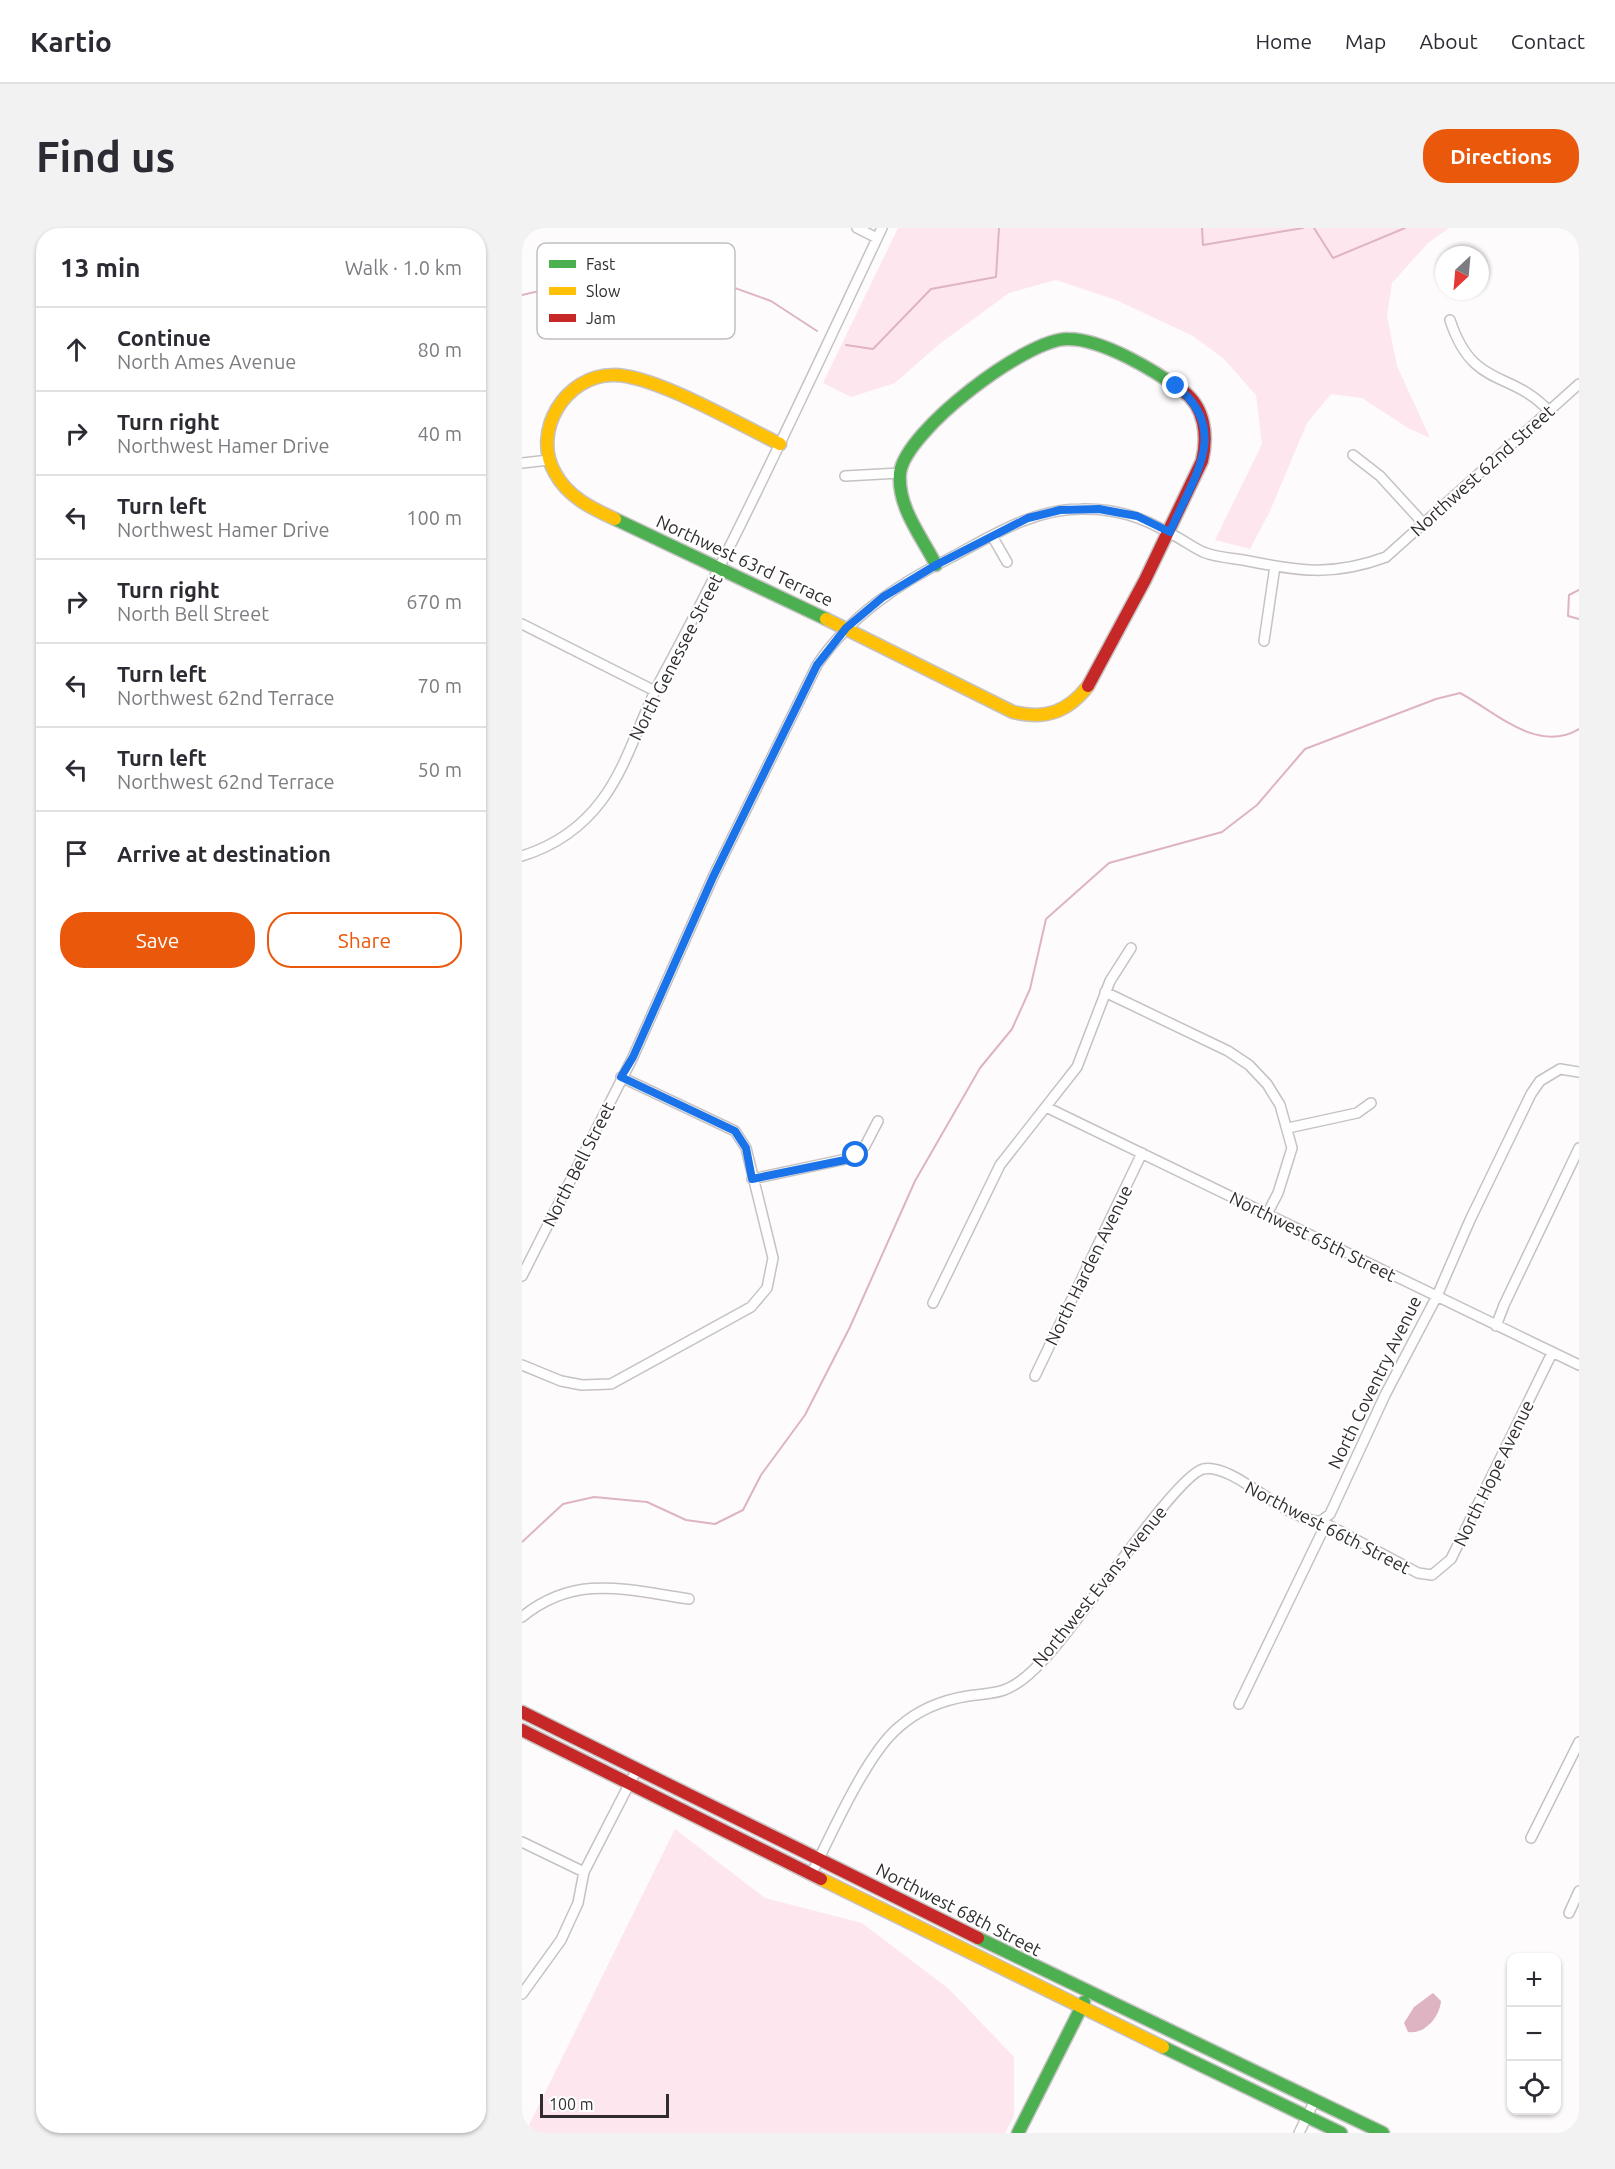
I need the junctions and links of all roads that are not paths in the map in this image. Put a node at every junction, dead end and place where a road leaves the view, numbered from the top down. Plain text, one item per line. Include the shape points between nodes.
1 (857, 228) edge
2 (882, 228) edge
3 (877, 238) junction
4 (1450, 320) dead end
5 (1579, 384) edge
6 (1549, 411) junction
7 (780, 444) junction
8 (1353, 455) dead end
9 (549, 460) junction
10 (522, 463) edge
11 (900, 473) junction
12 (844, 476) dead end
13 (1423, 523) junction
14 (1170, 532) junction
15 (992, 536) junction
16 (1386, 557) joint
17 (1007, 562) dead end
18 (936, 565) junction
19 (1275, 566) junction
20 (720, 569) junction
21 (522, 624) edge
22 (846, 628) junction
23 (1264, 641) dead end
24 (655, 691) junction
25 (522, 856) edge
26 (1131, 948) dead end
27 (1105, 992) junction
28 (1579, 1072) edge
29 (621, 1077) junction
30 (1371, 1103) dead end
31 (1046, 1107) junction
32 (878, 1121) dead end
33 (1288, 1128) junction
34 (1579, 1148) edge
35 (1142, 1153) junction
36 (752, 1179) junction
37 (1267, 1214) junction
38 (522, 1276) edge
39 (1437, 1296) junction
40 (933, 1303) dead end
41 (1496, 1326) junction
42 (1552, 1353) junction
43 (522, 1365) edge
44 (1579, 1365) edge
45 (1035, 1376) dead end
46 (1204, 1469) joint
47 (1321, 1521) junction
48 (1418, 1573) joint
49 (689, 1599) dead end
50 (522, 1617) edge
51 (1239, 1704) dead end
52 (522, 1712) edge
53 (522, 1730) edge
54 (1579, 1742) edge
55 (637, 1769) junction
56 (629, 1784) junction
57 (1531, 1838) dead end
58 (522, 1842) edge
59 (819, 1859) junction
60 (584, 1872) junction
61 (811, 1875) junction
62 (1579, 1891) edge
63 (1569, 1913) dead end
64 (1088, 1993) junction
65 (522, 1994) edge
66 (1081, 2008) junction
67 (1314, 2102) junction
68 (1306, 2118) junction
69 (1018, 2133) edge
70 (1299, 2133) edge
71 (1341, 2133) edge
72 (1383, 2133) edge

1 - 3 street
2 - 3 street, North Genessee Street
3 - 7 street, North Genessee Street
4 - 6 street via 1457,342 1480,369 1530,395
5 - 6 street, Northwest 62nd Street
6 - 13 street, Northwest 62nd Street
7 - 9 street via 648,381 627,374 606,374 583,381 566,394 548,436
7 - 20 street, North Genessee Street
8 - 13 street via 1380,476
9 - 10 street
9 - 20 street, Northwest 63rd Terrace via 563,485 579,500
11 - 12 street
11 - 14 street, Northwest 63rd Terrace via 904,459 926,428 1021,354 1046,342 1083,340 1176,386 1193,399 1203,421 1203,461
11 - 18 street via 902,497
13 - 16 street, Northwest 62nd Street
14 - 15 street, North Bell Street via 1137,516 1079,508 1028,518
14 - 19 street, North Bell Street via 1204,553
14 - 22 street, Northwest 63rd Terrace via 1095,677 1070,706 1044,718 1031,719
15 - 17 street
15 - 18 street, North Bell Street
16 - 19 street, North Bell Street via 1341,570
18 - 22 street, North Bell Street via 883,597
19 - 23 street
20 - 22 street, Northwest 63rd Terrace
20 - 24 street, North Genessee Street
21 - 24 street
22 - 29 street, North Bell Street via 817,665
24 - 25 street, North Genessee Street via 602,800 572,831
26 - 27 street
27 - 31 street via 1077,1067
27 - 33 street via 1244,1062 1274,1094
28 - 39 street, North Coventry Avenue via 1560,1069 1547,1076 1531,1094
29 - 36 street via 735,1131 746,1148
29 - 38 street, North Bell Street
30 - 33 street via 1357,1113
31 - 35 street, Northwest 65th Street
31 - 40 street via 1000,1165
32 - 36 street via 865,1146 851,1158
33 - 37 street via 1292,1148
34 - 41 street
35 - 37 street, Northwest 65th Street
35 - 45 street, North Harden Avenue
36 - 43 street via 773,1258 767,1288 751,1307 611,1384 561,1381
37 - 39 street, Northwest 65th Street
39 - 41 street, Northwest 65th Street
39 - 47 street, North Coventry Avenue via 1385,1395 1330,1514
41 - 42 street, Northwest 65th Street
42 - 44 street, Northwest 65th Street
42 - 48 street, North Hope Avenue via 1451,1558 1432,1575
46 - 47 street, Northwest 66th Street via 1225,1473 1286,1509 1311,1521
46 - 59 street, Northwest Evans Avenue via 1195,1472 1168,1501 1045,1658 1015,1685 940,1703 914,1716 884,1740
47 - 48 street, Northwest 66th Street
47 - 51 street, North Coventry Avenue via 1323,1530
49 - 50 street via 591,1587 563,1593
52 - 55 street, Northwest 68th Street
53 - 56 street, Northwest 68th Street
54 - 57 street
55 - 56 street
55 - 59 street, Northwest 68th Street
56 - 60 street
56 - 61 street, Northwest 68th Street
58 - 60 street
59 - 61 street, Northwest Evans Avenue
59 - 64 street, Northwest 68th Street
60 - 65 street via 578,1903 561,1940
61 - 66 street, Northwest 68th Street
62 - 63 street
64 - 66 street
64 - 67 street, Northwest 68th Street
66 - 68 street, Northwest 68th Street
66 - 69 street
67 - 68 street
67 - 72 street, Northwest 68th Street
68 - 70 street
68 - 71 street, Northwest 68th Street

